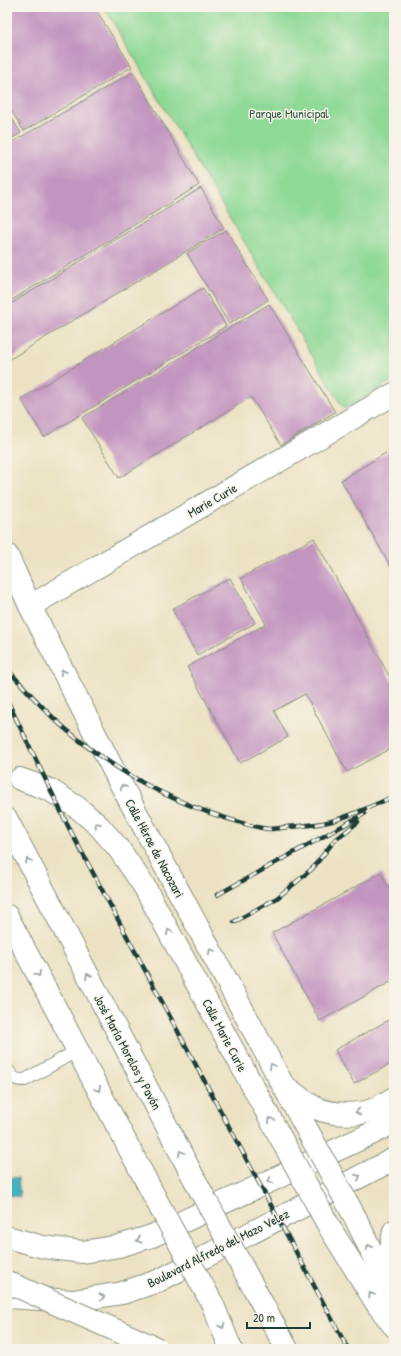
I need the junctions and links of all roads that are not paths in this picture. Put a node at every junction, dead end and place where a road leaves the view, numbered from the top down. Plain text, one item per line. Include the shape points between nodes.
1 (394, 394) edge
2 (7, 555) edge
3 (30, 606) junction
4 (20, 779) dead end
5 (7, 820) edge
6 (7, 916) edge
7 (13, 934) edge
8 (78, 1050) junction
9 (7, 1069) edge
10 (282, 1085) junction
11 (394, 1098) edge
12 (394, 1122) edge
13 (394, 1159) edge
14 (394, 1231) edge
15 (7, 1237) edge
16 (7, 1282) edge
17 (7, 1297) edge
18 (393, 1300) edge
19 (394, 1326) edge
20 (158, 1349) edge
21 (232, 1349) edge
22 (287, 1349) edge

1 - 3 main road, Marie Curie
2 - 3 main road, Calle Héroe de Nacozari
10 -> 3 main road, Calle Héroe de Nacozari via 117,777
19 -> 4 main road, Calle Marie Curie, bridge via 376,1304 331,1230 144,886 119,849 99,826 78,808 50,790
22 -> 5 main road, José María Morelos y Pavón, bridge via 199,1188
6 - 7 main road
7 -> 8 main road
8 - 9 lane via 25,1080 12,1078
8 -> 21 main road, bridge via 212,1303
11 -> 10 main road via 373,1109 341,1114 316,1108
18 -> 10 main road, Calle Héroe de Nacozari, bridge via 355,1217
12 -> 15 main road via 152,1236 119,1246 83,1252 43,1247
17 -> 13 main road, Boulevard Alfredo del Mazo Velez via 73,1301 122,1294 151,1283
14 - 18 main road via 389,1259
16 - 20 main road, bridge

